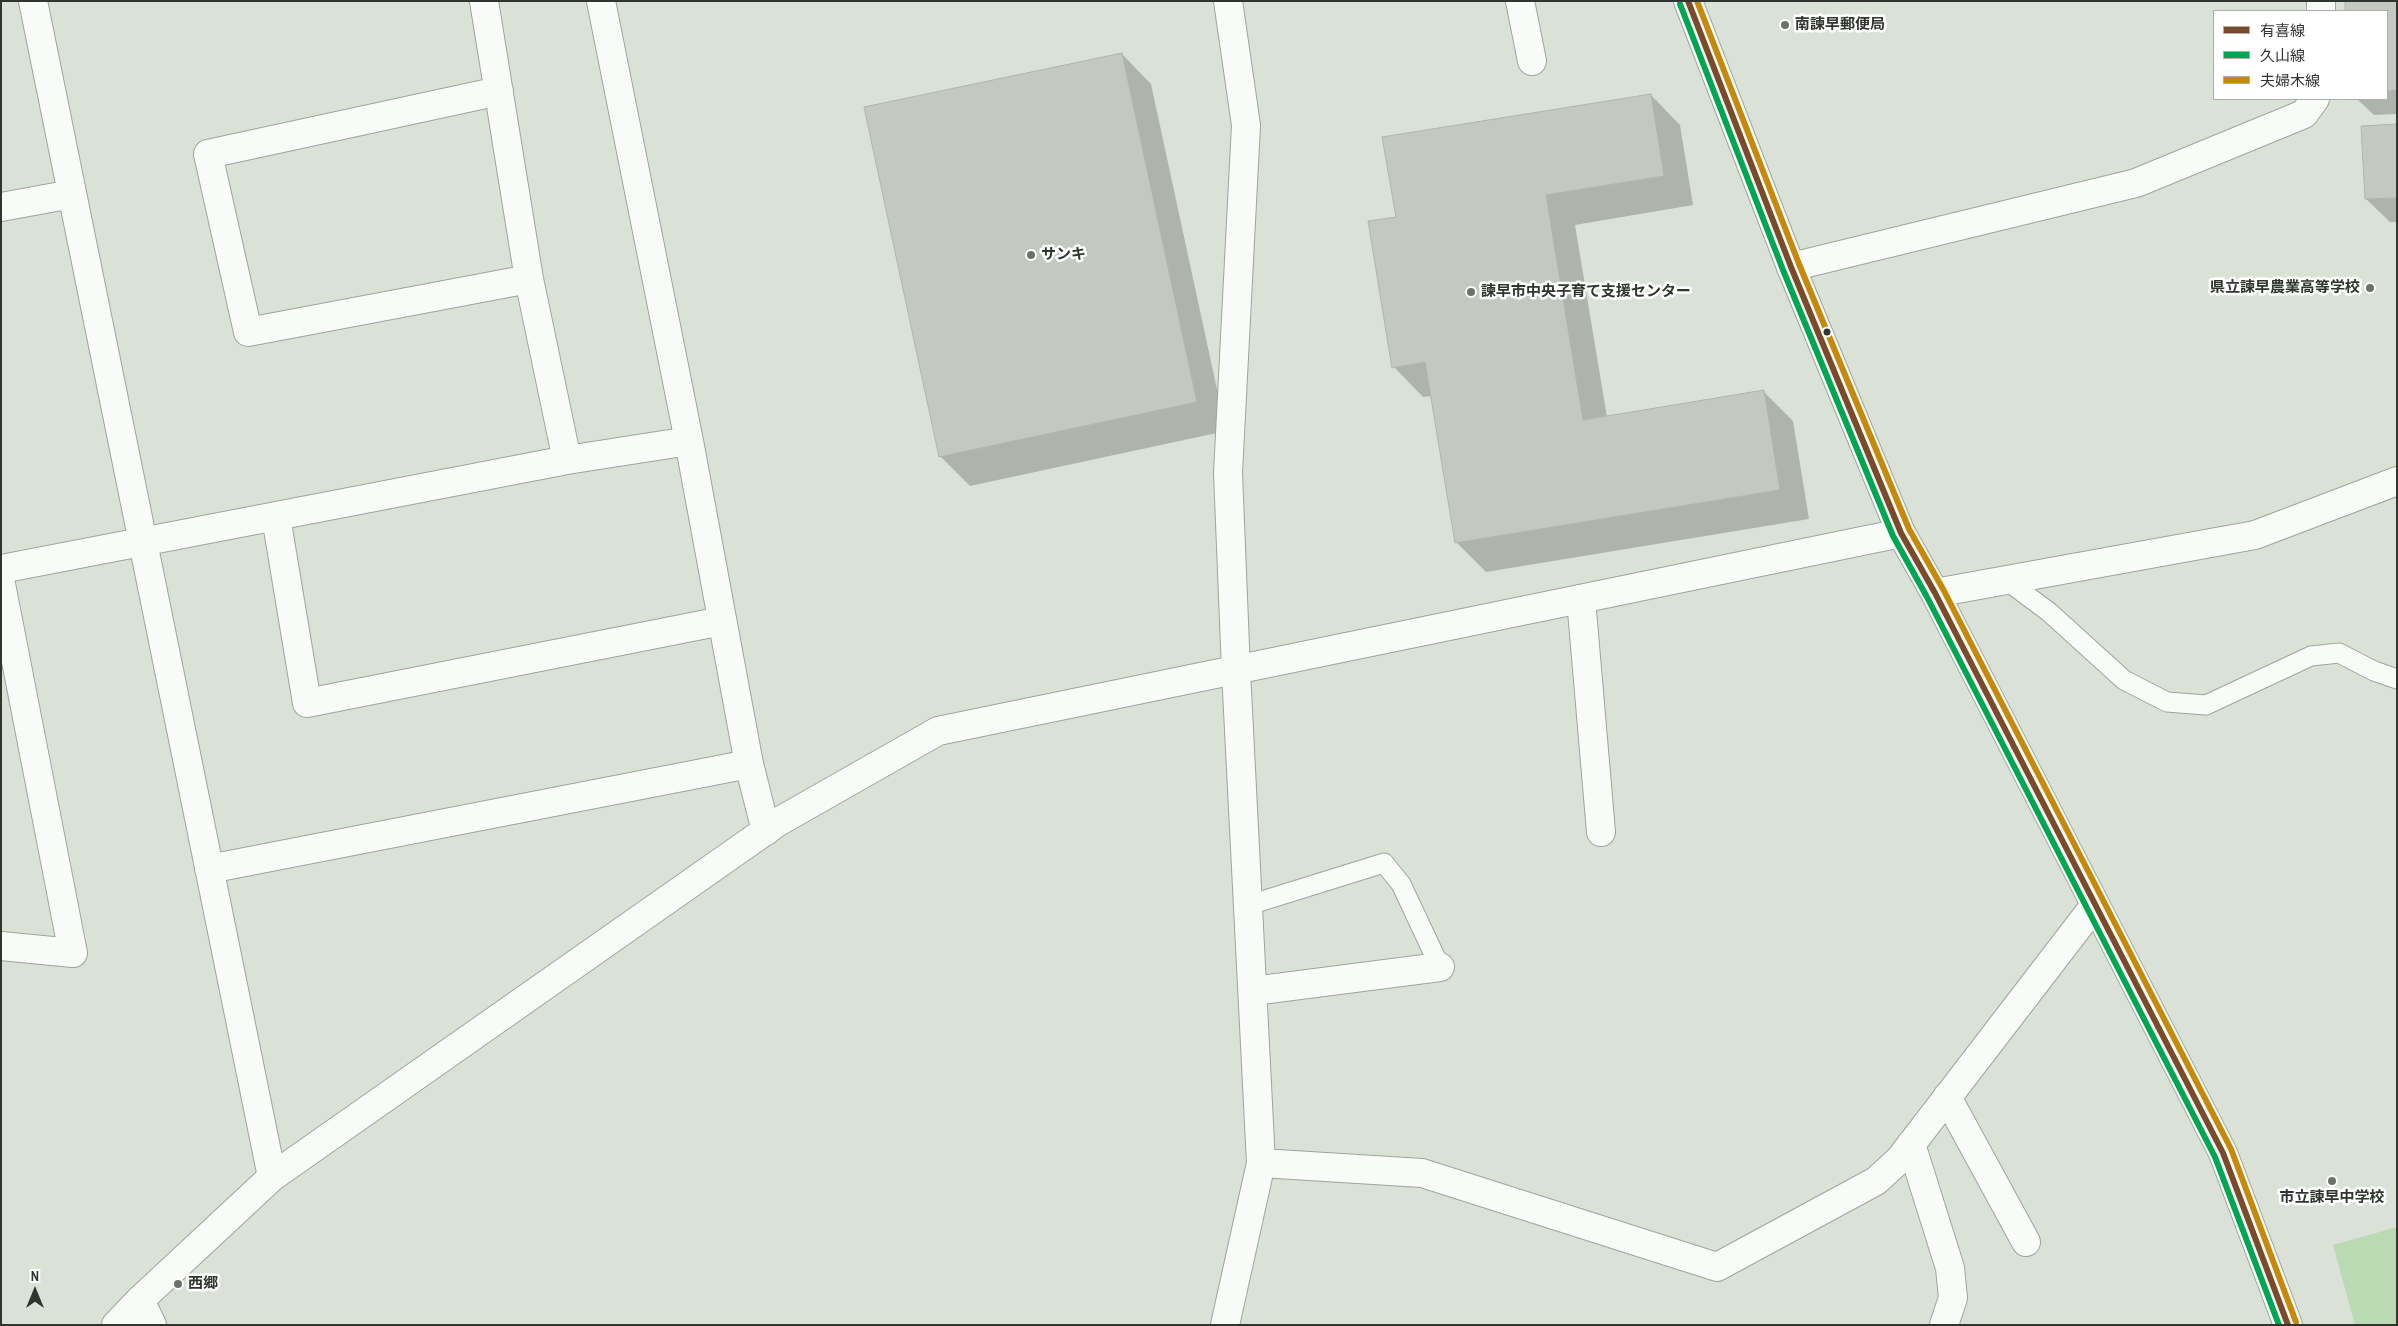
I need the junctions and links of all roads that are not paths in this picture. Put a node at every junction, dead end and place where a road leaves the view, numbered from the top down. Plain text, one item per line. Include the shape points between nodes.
1 (33, 1) edge
2 (484, 1) edge
3 (601, 1) edge
4 (1228, 1) edge
5 (1520, 1) edge
6 (1688, 1) edge
7 (1532, 61) dead end
8 (499, 91) junction
9 (2314, 100) edge
10 (72, 194) junction
11 (1, 207) edge
12 (1791, 267) junction
13 (529, 279) junction
14 (689, 441) junction
15 (566, 460) junction
16 (2397, 481) edge
17 (276, 516) junction
18 (1901, 533) junction
19 (143, 540) junction
20 (1, 569) edge
21 (2006, 580) junction
22 (1, 584) edge
23 (1935, 593) junction
24 (1581, 599) junction
25 (722, 621) junction
26 (1236, 671) junction
27 (2397, 679) edge
28 (748, 764) junction
29 (766, 830) junction
30 (1601, 832) dead end
31 (209, 869) junction
32 (1249, 905) junction
33 (2095, 905) junction
34 (1, 946) edge
35 (1440, 967) joint
36 (1253, 991) junction
37 (1947, 1098) junction
38 (1911, 1144) junction
39 (1261, 1163) junction
40 (272, 1177) junction
41 (2026, 1242) dead end
42 (140, 1300) junction
43 (116, 1325) edge
44 (152, 1325) edge
45 (1225, 1325) edge
46 (1944, 1325) edge
47 (2288, 1325) edge

1 - 10 street
2 - 8 street
3 - 14 street
4 - 26 street via 1246,125 1228,473
5 - 7 street
6 - 12 street
8 - 13 street
8 - 13 street via 208,154 248,332
9 - 12 street via 2304,114 2136,182
10 - 11 street
10 - 19 street
12 - 18 street
13 - 15 street
14 - 15 street
14 - 25 street
15 - 17 street
16 - 21 street via 2255,535
17 - 19 street
17 - 25 street via 307,703
18 - 23 street
18 - 24 street
19 - 20 street
19 - 31 street
21 - 23 street
21 - 27 lane via 2049,612 2124,680 2167,702 2206,705 2311,656 2339,652
22 - 34 street via 73,953
23 - 33 street
24 - 26 street
24 - 30 street
25 - 28 street
26 - 29 street via 938,731
26 - 32 street
28 - 29 street
28 - 31 street
29 - 40 street
31 - 40 street
32 - 35 lane via 1384,863 1401,884
32 - 36 street
33 - 37 street
33 - 47 street via 2223,1153
35 - 36 street
36 - 39 street
37 - 38 street
37 - 41 street
38 - 39 street via 1876,1181 1717,1267 1422,1173
38 - 46 street via 1950,1268 1953,1298
39 - 45 street
40 - 42 street
42 - 43 street
42 - 44 street

